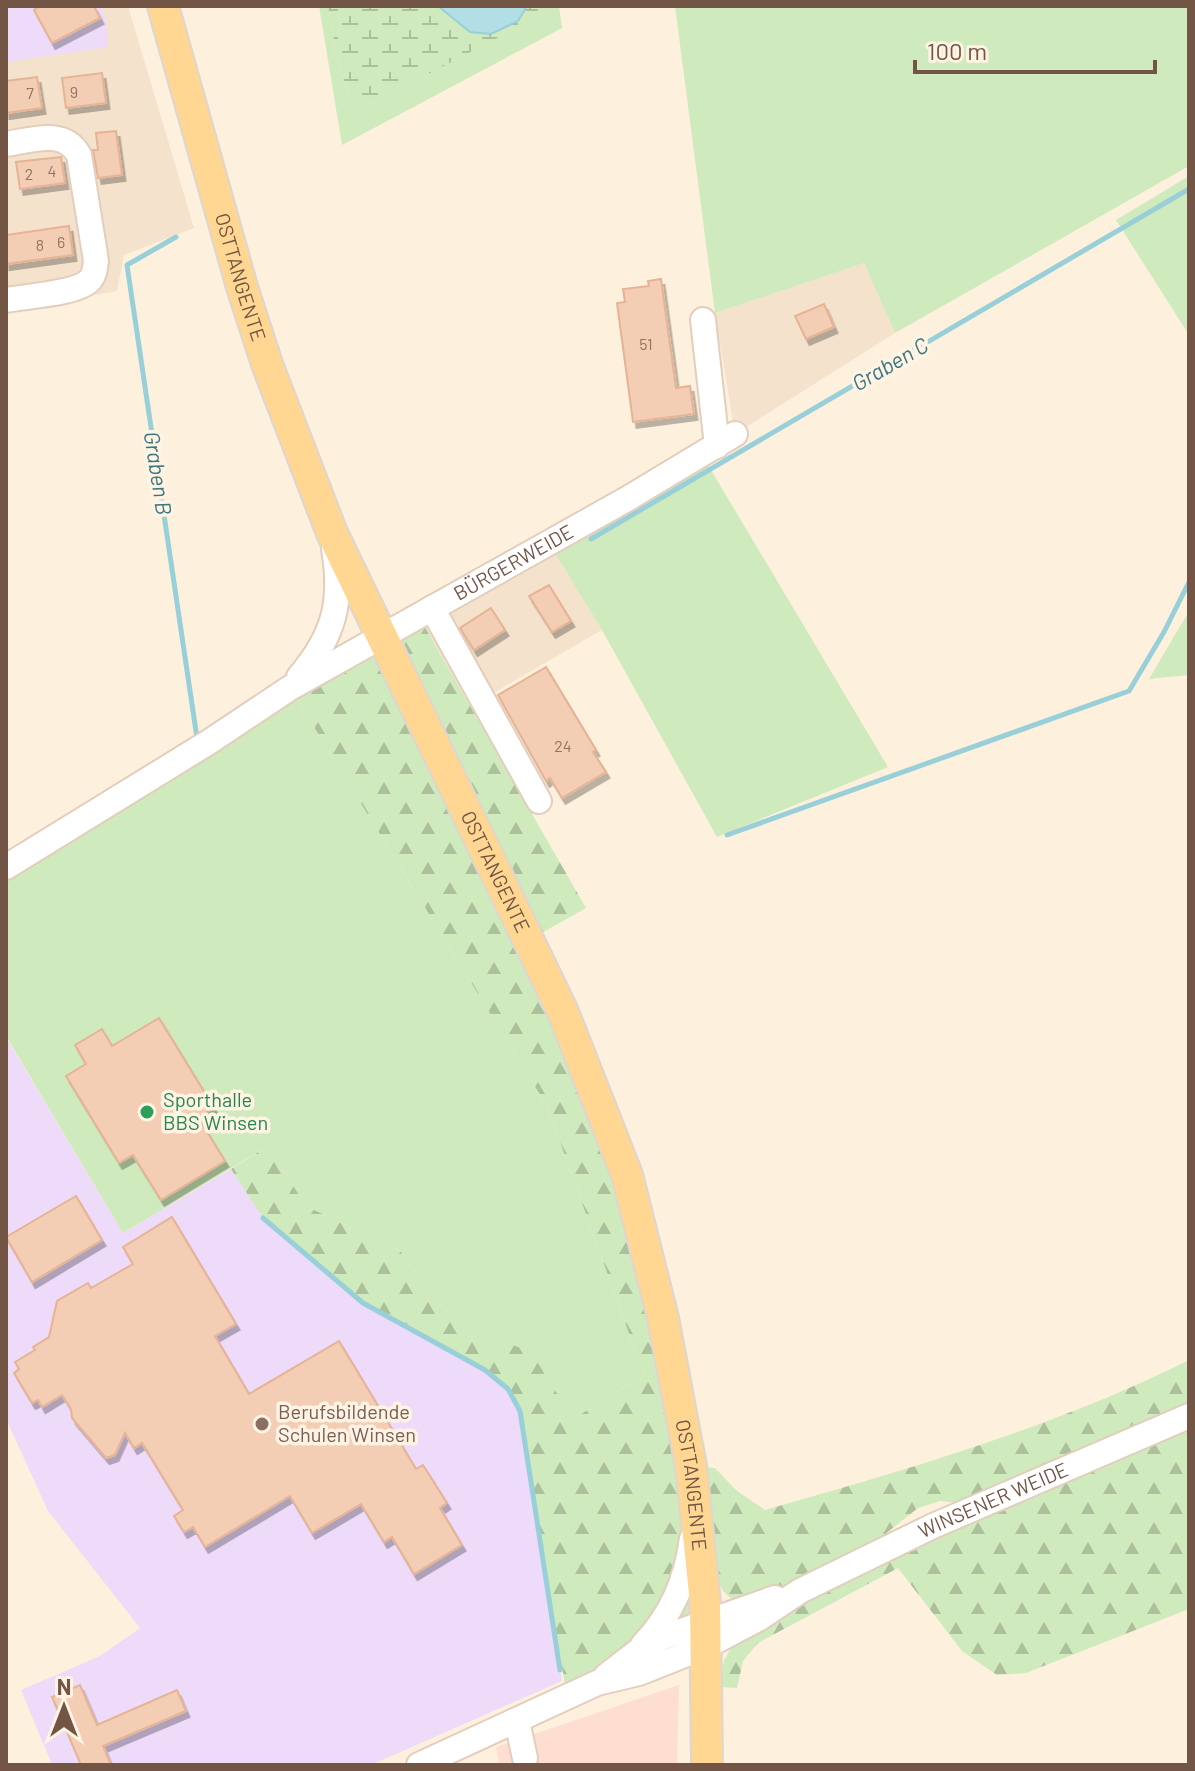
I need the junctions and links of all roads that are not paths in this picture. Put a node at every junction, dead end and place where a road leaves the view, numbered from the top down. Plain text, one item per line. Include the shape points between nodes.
1 (163, 6) edge
2 (6, 144) edge
3 (6, 300) edge
4 (703, 320) dead end
5 (332, 533) junction
6 (432, 608) junction
7 (380, 636) junction
8 (290, 688) junction
9 (539, 801) dead end
10 (6, 867) edge
11 (1189, 1416) edge
12 (697, 1509) junction
13 (706, 1634) junction
14 (637, 1652) junction
15 (597, 1683) junction
16 (517, 1721) junction
17 (525, 1758) dead end
18 (419, 1765) edge
19 (707, 1765) edge

1 - 5 main road, OSTTANGENTE via 242,287
2 - 3 street via 47,137 73,144 96,261 89,282 77,288
4 - 6 street, BÜRGERWEIDE via 726,440
5 - 7 main road, OSTTANGENTE
5 - 8 street, BÜRGERWEIDE via 337,570 334,619 327,640
6 - 7 street, BÜRGERWEIDE
6 - 9 street
7 - 8 street, BÜRGERWEIDE
7 - 12 main road, OSTTANGENTE via 563,1012 627,1175 663,1318
8 - 10 street, BÜRGERWEIDE
11 - 13 street, WINSENER WEIDE via 933,1526 800,1591 758,1619
12 - 13 main road, OSTTANGENTE
12 - 14 street via 687,1571 674,1605
13 - 14 street via 661,1638
13 - 15 street via 639,1673
13 - 19 main road, OSTTANGENTE
14 - 15 street
15 - 16 street
16 - 17 street
16 - 18 street

